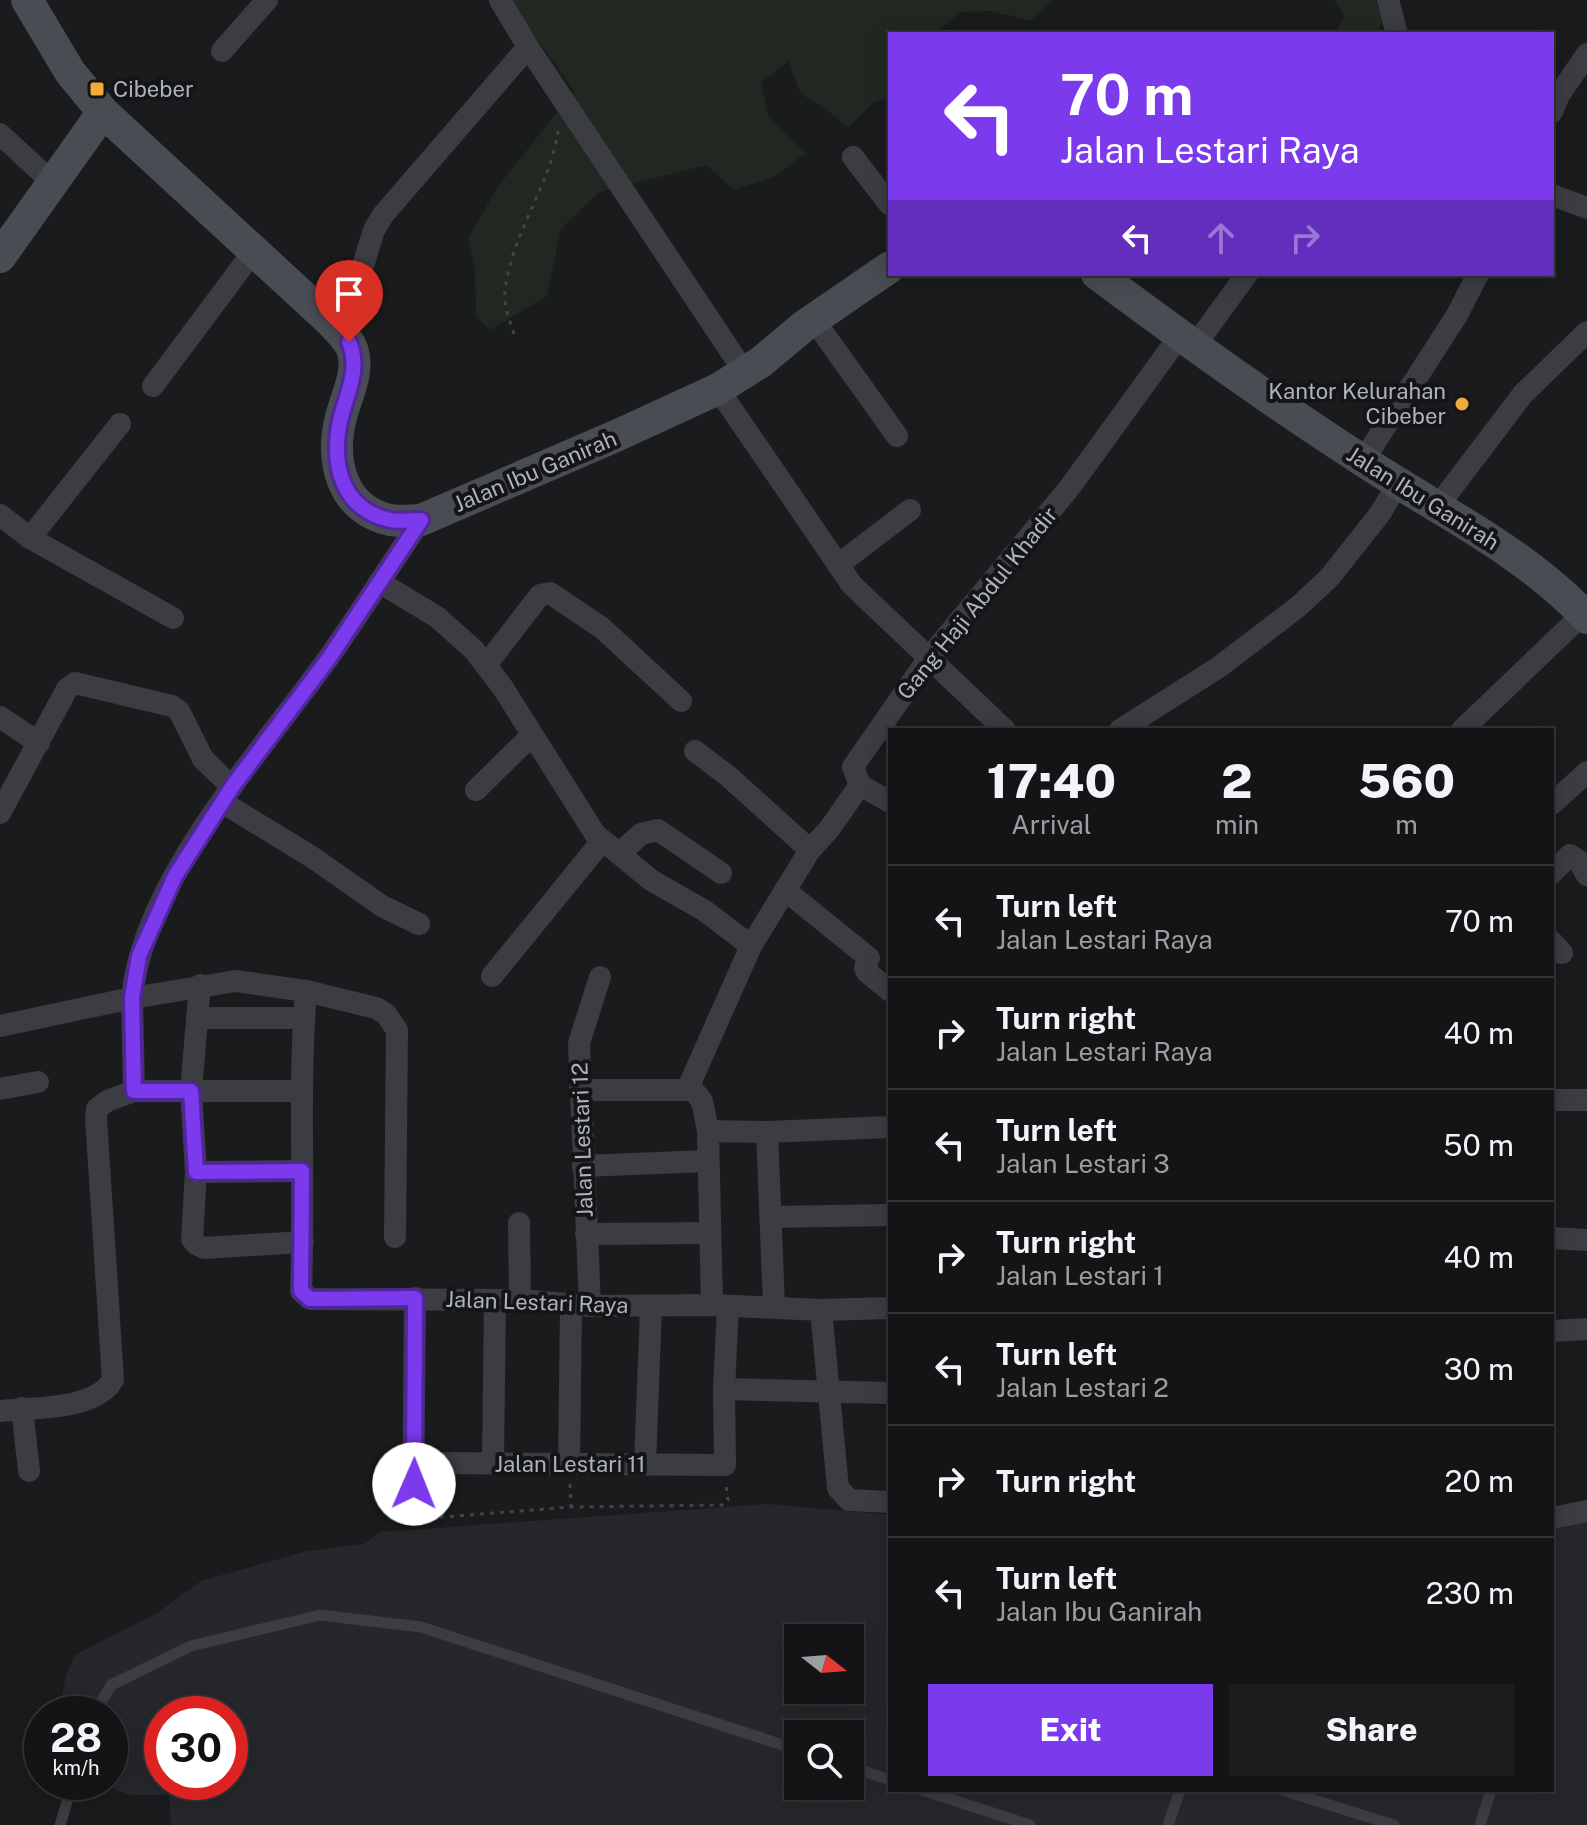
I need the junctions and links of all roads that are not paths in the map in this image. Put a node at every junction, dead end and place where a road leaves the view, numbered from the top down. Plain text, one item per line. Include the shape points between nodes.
1 (27, 0) edge
2 (267, 0) edge
3 (500, 0) edge
4 (1388, 0) edge
5 (1396, 32) edge
6 (528, 47) junction
7 (222, 51) dead end
8 (1587, 54) edge
9 (1554, 107) edge
10 (103, 112) junction
11 (0, 134) edge
12 (853, 157) dead end
13 (54, 184) junction
14 (1554, 196) edge
15 (888, 202) edge
16 (1587, 208) edge
17 (253, 252) junction
18 (0, 257) edge
19 (888, 268) edge
20 (1100, 276) edge
21 (1245, 276) edge
22 (1477, 276) edge
23 (814, 320) junction
24 (331, 322) junction
25 (1587, 332) edge
26 (1188, 339) junction
27 (732, 381) junction
28 (153, 386) dead end
29 (120, 424) dead end
30 (897, 436) dead end
31 (1363, 461) junction
32 (1398, 484) junction
33 (1438, 506) junction
34 (910, 510) dead end
35 (0, 515) edge
36 (421, 520) junction
37 (30, 538) junction
38 (838, 565) junction
39 (379, 582) junction
40 (1585, 616) edge
41 (173, 618) dead end
42 (928, 659) junction
43 (486, 665) junction
44 (681, 701) dead end
45 (0, 717) edge
46 (1003, 728) edge
47 (1123, 728) edge
48 (1464, 728) edge
49 (532, 735) junction
50 (39, 743) junction
51 (695, 751) dead end
52 (1587, 772) edge
53 (860, 785) junction
54 (476, 790) dead end
55 (227, 794) junction
56 (888, 801) edge
57 (1554, 802) edge
58 (0, 813) edge
59 (611, 847) junction
60 (810, 850) junction
61 (1554, 871) edge
62 (721, 873) dead end
63 (1587, 875) edge
64 (785, 890) junction
65 (419, 924) dead end
66 (751, 946) junction
67 (492, 976) dead end
68 (600, 977) dead end
69 (200, 985) junction
70 (888, 989) edge
71 (306, 992) junction
72 (132, 998) junction
73 (197, 1018) junction
74 (304, 1018) junction
75 (0, 1026) edge
76 (38, 1082) dead end
77 (0, 1089) edge
78 (580, 1090) junction
79 (693, 1090) junction
80 (134, 1091) junction
81 (191, 1091) junction
82 (302, 1091) junction
83 (1554, 1100) edge
84 (1587, 1100) edge
85 (888, 1127) edge
86 (708, 1131) junction
87 (767, 1132) junction
88 (707, 1161) junction
89 (583, 1166) junction
90 (302, 1171) junction
91 (196, 1172) junction
92 (888, 1215) edge
93 (771, 1217) junction
94 (519, 1223) dead end
95 (710, 1233) junction
96 (586, 1234) junction
97 (395, 1237) dead end
98 (1554, 1238) edge
99 (1587, 1240) edge
100 (303, 1242) junction
101 (415, 1298) junction
102 (495, 1300) junction
103 (520, 1300) junction
104 (581, 1305) junction
105 (720, 1305) junction
106 (774, 1306) junction
107 (651, 1307) junction
108 (888, 1308) edge
109 (821, 1310) junction
110 (1587, 1329) edge
111 (1554, 1331) edge
112 (724, 1389) junction
113 (830, 1392) junction
114 (888, 1393) edge
115 (11, 1410) edge
116 (415, 1463) junction
117 (493, 1463) junction
118 (569, 1464) junction
119 (645, 1465) junction
120 (29, 1471) dead end
121 (888, 1502) edge
122 (413, 1506) road end
123 (1587, 1511) edge
124 (1554, 1518) edge
125 (105, 1696) edge
126 (784, 1745) edge
127 (864, 1772) edge
128 (888, 1779) edge
129 (928, 1792) edge
130 (1179, 1792) edge
131 (1288, 1792) edge
132 (1490, 1792) edge
133 (68, 1800) edge
134 (60, 1825) edge
135 (1030, 1825) edge
136 (1168, 1825) edge
137 (1394, 1825) edge
138 (1480, 1825) edge

1 - 10 main road, Jalan Ibu Ganirah via 70,72
2 - 7 street
3 - 6 street
4 - 5 street
6 - 24 street via 383,215 362,269
6 - 27 street
8 - 9 street
10 - 13 main road
10 - 17 main road, Jalan Ibu Ganirah
11 - 13 street
12 - 15 street
13 - 18 main road
14 - 16 street
17 - 24 main road, Jalan Ibu Ganirah
17 - 28 street
19 - 23 main road, Jalan Ibu Ganirah
20 - 26 main road, Jalan Ibu Ganirah
21 - 26 street, Gang Haji Abdul Khadir
22 - 31 street
23 - 27 main road, Jalan Ibu Ganirah
23 - 30 street
24 - 36 main road, Jalan Ibu Ganirah via 349,342 355,362 338,437 342,481 352,500 371,514 392,521
25 - 33 street via 1523,394
26 - 31 main road, Jalan Ibu Ganirah
26 - 42 street, Gang Haji Abdul Khadir
27 - 36 main road, Jalan Ibu Ganirah
27 - 38 street
29 - 37 street
31 - 32 main road, Jalan Ibu Ganirah
32 - 33 main road, Jalan Ibu Ganirah
32 - 47 street via 1338,568 1299,606 1219,667
33 - 40 main road, Jalan Ibu Ganirah via 1521,560
34 - 38 street
35 - 37 street
36 - 39 street
37 - 41 street
38 - 42 street
39 - 43 street via 437,617
39 - 55 street
40 - 48 street
42 - 46 street
42 - 53 street, Gang Haji Abdul Khadir via 853,767
43 - 44 street via 540,595 550,593 602,628
43 - 49 street
45 - 50 street
49 - 54 street
49 - 59 street via 595,834
50 - 55 street via 70,684 172,706
50 - 58 street
51 - 60 street
52 - 57 street
53 - 56 street
53 - 60 street, Gang Haji Abdul Khadir
55 - 65 street via 382,906
55 - 72 street via 162,902 139,956
59 - 62 street via 658,830
59 - 66 street
59 - 67 street
60 - 64 street, Gang Haji Abdul Khadir
61 - 63 street via 1570,855
64 - 66 street, Gang Haji Abdul Khadir
64 - 70 street via 869,958 867,972
66 - 79 street, Gang Haji Abdul Khadir via 692,1075
68 - 78 street, Jalan Lestari 12 via 579,1043
69 - 71 street via 236,981
69 - 72 street
69 - 73 street
71 - 74 street, Jalan Lestari Raya
71 - 97 street via 376,1008 397,1030
72 - 75 street
72 - 80 street
73 - 74 street
73 - 81 street
74 - 82 street, Jalan Lestari Raya
76 - 77 street
78 - 79 street
78 - 89 street, Jalan Lestari 12
79 - 86 street via 702,1101
80 - 81 street
80 - 115 street via 107,1101 97,1109 96,1118 113,1380 98,1397 83,1402
81 - 82 street
81 - 91 street
82 - 90 street, Jalan Lestari Raya
83 - 84 street
85 - 87 street
86 - 87 street
86 - 88 street
87 - 93 street
88 - 89 street
88 - 95 street
89 - 96 street, Jalan Lestari 12
90 - 91 street
90 - 100 street, Jalan Lestari Raya
91 - 100 street via 192,1239 200,1247
92 - 93 street
93 - 106 street
94 - 103 street
95 - 96 street
95 - 105 street
96 - 104 street, Jalan Lestari 12
98 - 99 street
100 - 101 street, Jalan Lestari Raya via 301,1291 310,1299
101 - 102 street, Jalan Lestari Raya
101 - 116 street
102 - 103 street, Jalan Lestari Raya
102 - 117 street
103 - 104 street, Jalan Lestari Raya
104 - 107 street, Jalan Lestari Raya
104 - 118 street, Jalan Lestari 12
105 - 106 street, Jalan Lestari Raya
105 - 107 street, Jalan Lestari Raya
105 - 112 street
106 - 109 street, Jalan Lestari Raya
107 - 119 street
108 - 109 street, Jalan Lestari Raya
109 - 113 street
110 - 111 street
112 - 113 street
112 - 119 street, Jalan Lestari 11 via 725,1465
113 - 114 street
113 - 121 street via 838,1488 849,1500
115 - 120 street
116 - 117 street, Jalan Lestari 11
116 - 122 street
117 - 118 street, Jalan Lestari 11
118 - 119 street, Jalan Lestari 11
123 - 124 street
125 - 126 lane via 111,1685 191,1646 320,1615 421,1627
127 - 128 lane
129 - 135 lane
130 - 136 lane
131 - 137 lane
132 - 138 lane
133 - 134 lane

